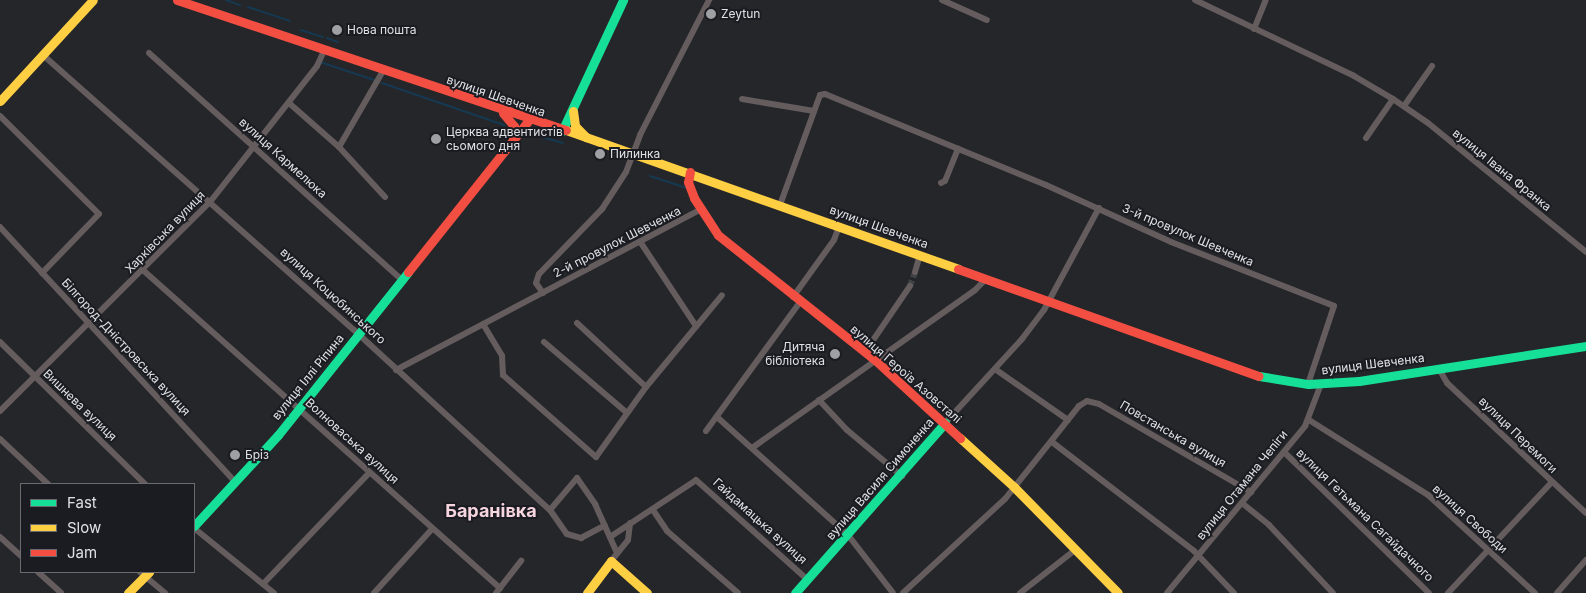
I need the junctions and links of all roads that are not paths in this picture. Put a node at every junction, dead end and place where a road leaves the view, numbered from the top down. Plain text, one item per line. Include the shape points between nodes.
1 (93, 0) edge
2 (177, 0) edge
3 (623, 0) edge
4 (709, 0) edge
5 (942, 0) edge
6 (1195, 0) edge
7 (1266, 0) edge
8 (987, 20) dead end
9 (1254, 29) junction
10 (324, 51) junction
11 (149, 53) dead end
12 (44, 56) junction
13 (1432, 66) dead end
14 (383, 71) junction
15 (742, 99) dead end
16 (1393, 99) junction
17 (0, 101) edge
18 (576, 101) junction
19 (288, 103) junction
20 (1404, 106) junction
21 (499, 110) junction
22 (814, 112) junction
23 (0, 116) edge
24 (529, 120) junction
25 (562, 131) junction
26 (1366, 138) dead end
27 (593, 141) junction
28 (510, 144) junction
29 (253, 147) junction
30 (339, 147) junction
31 (958, 148) junction
32 (632, 154) junction
33 (690, 172) junction
34 (941, 183) dead end
35 (385, 197) dead end
36 (210, 202) junction
37 (780, 205) junction
38 (1099, 208) junction
39 (700, 210) junction
40 (839, 226) junction
41 (0, 227) edge
42 (641, 243) junction
43 (1586, 252) edge
44 (920, 255) junction
45 (144, 270) junction
46 (915, 272) tunnel mouth
47 (42, 273) junction
48 (986, 279) junction
49 (402, 280) junction
50 (910, 286) tunnel mouth
51 (543, 293) junction
52 (722, 295) dead end
53 (796, 299) junction
54 (1050, 302) junction
55 (89, 323) junction
56 (577, 323) dead end
57 (483, 324) junction
58 (696, 326) junction
59 (358, 335) junction
60 (0, 342) edge
61 (544, 342) dead end
62 (1586, 346) edge
63 (865, 352) junction
64 (874, 359) junction
65 (995, 369) junction
66 (1439, 369) junction
67 (396, 370) junction
68 (35, 377) junction
69 (1308, 384) junction
70 (1321, 384) junction
71 (646, 387) junction
72 (819, 400) junction
73 (299, 408) junction
74 (0, 411) edge
75 (627, 413) junction
76 (717, 417) junction
77 (1068, 420) junction
78 (1309, 420) junction
79 (945, 423) junction
80 (706, 431) dead end
81 (0, 439) edge
82 (1052, 442) junction
83 (752, 448) junction
84 (1284, 452) junction
85 (368, 473) junction
86 (902, 476) junction
87 (47, 483) edge
88 (144, 483) edge
89 (236, 483) junction
90 (1551, 483) junction
91 (1014, 487) junction
92 (1251, 492) junction
93 (1242, 503) junction
94 (550, 510) junction
95 (653, 510) junction
96 (1586, 513) edge
97 (630, 523) junction
98 (195, 526) edge
99 (605, 526) junction
100 (195, 528) edge
101 (432, 529) junction
102 (848, 535) junction
103 (0, 536) edge
104 (610, 537) junction
105 (1075, 550) junction
106 (1488, 552) junction
107 (617, 553) junction
108 (20, 555) edge
109 (1199, 556) junction
110 (1586, 560) edge
111 (521, 561) dead end
112 (611, 562) junction
113 (39, 573) edge
114 (145, 573) edge
115 (808, 580) junction
116 (263, 584) junction
117 (498, 590) edge
118 (378, 592) edge
119 (61, 593) edge
120 (128, 593) edge
121 (165, 593) edge
122 (274, 593) edge
123 (587, 593) edge
124 (647, 593) edge
125 (738, 593) edge
126 (795, 593) edge
127 (893, 593) edge
128 (903, 593) edge
129 (1020, 593) edge
130 (1118, 593) edge
131 (1167, 593) edge
132 (1234, 593) edge
133 (1333, 593) edge
134 (1429, 593) edge
135 (1448, 593) edge
136 (1535, 593) edge
137 (1556, 593) edge

1 - 12 main road
2 - 10 main road, вулиця Шевченка
3 - 18 main road
4 - 32 street
5 - 8 street
6 - 9 street, вулиця Івана Франка
7 - 9 street
9 - 16 street, вулиця Івана Франка via 1354,76
10 - 14 main road, вулиця Шевченка
10 - 19 street, Харківська вулиця via 317,66
11 - 29 street, вулиця Кармелюка
12 - 17 main road
12 - 36 street, вулиця Коцюбинського
13 - 20 street
14 - 21 main road, вулиця Шевченка
14 - 30 street
15 - 22 street
16 - 20 street, вулиця Івана Франка
16 - 26 street
18 - 25 main road
18 - 27 main road via 575,126
19 - 29 street, Харківська вулиця
19 - 30 street
20 - 43 street, вулиця Івана Франка
21 - 24 main road, вулиця Шевченка
21 - 28 main road via 514,126
22 - 31 street, 3-й провулок Шевченка via 820,95 825,94
22 - 37 street, 3-й провулок Шевченка
23 - 47 street via 99,214
24 - 25 main road, вулиця Шевченка
24 - 28 main road, вулиця Іллі Ріпина
25 - 27 main road, вулиця Шевченка
27 - 32 main road, вулиця Шевченка
28 - 49 main road, вулиця Іллі Ріпина
29 - 36 street, Харківська вулиця
29 - 49 street, вулиця Кармелюка
30 - 35 street
31 - 34 street via 945,181
31 - 38 street, 3-й провулок Шевченка
32 - 33 main road, вулиця Шевченка
32 - 51 street, 2-й провулок Шевченка via 626,172 602,209 539,274 536,283
33 - 37 main road, вулиця Шевченка
33 - 39 main road, вулиця Героїв Азовсталі via 688,182
36 - 45 street, Харківська вулиця
36 - 59 street, вулиця Коцюбинського
37 - 40 main road, вулиця Шевченка
38 - 54 street, вулиця Василя Симоненка
38 - 69 street, 3-й провулок Шевченка via 1171,242 1334,306
39 - 42 street, 2-й провулок Шевченка
39 - 53 main road, вулиця Героїв Азовсталі via 718,235
40 - 44 main road, вулиця Шевченка
40 - 53 street via 834,240
41 - 47 street, Білгород-Дністровська вулиця
42 - 51 street, 2-й провулок Шевченка
42 - 58 street
44 - 46 street
44 - 48 main road, вулиця Шевченка
45 - 55 street, Харківська вулиця
45 - 73 street, Волноваська вулиця
47 - 55 street, Білгород-Дністровська вулиця
48 - 54 main road, вулиця Шевченка
48 - 64 street via 975,290
49 - 59 main road, вулиця Іллі Ріпина
50 - 63 street
51 - 57 street, 2-й провулок Шевченка
52 - 58 street
53 - 63 main road, вулиця Героїв Азовсталі
53 - 76 street
54 - 65 street, вулиця Василя Симоненка
54 - 69 main road, вулиця Шевченка via 1240,372
55 - 68 street, Харківська вулиця
55 - 89 street, Білгород-Дністровська вулиця
56 - 71 street
57 - 67 street, 2-й провулок Шевченка
57 - 75 street via 502,356 503,374 594,456
58 - 71 street
59 - 67 street, вулиця Коцюбинського
59 - 73 main road, вулиця Іллі Ріпина
60 - 68 street, Вишнева вулиця
61 - 75 street
62 - 66 main road, вулиця Шевченка
63 - 64 main road, вулиця Героїв Азовсталі
64 - 72 street
64 - 79 main road, вулиця Героїв Азовсталі
65 - 77 street
65 - 79 street, вулиця Василя Симоненка
66 - 70 main road, вулиця Шевченка
66 - 90 street, вулиця Перемоги via 1447,383
67 - 94 street, вулиця Коцюбинського
68 - 74 street, Харківська вулиця
68 - 88 street, Вишнева вулиця
69 - 70 main road, вулиця Шевченка
70 - 78 street, вулиця Отамана Чепіги
71 - 75 street
72 - 83 street
72 - 86 street via 847,430
73 - 85 street, Волноваська вулиця
73 - 89 main road, вулиця Іллі Ріпина
76 - 80 street
76 - 83 street
77 - 82 street
77 - 92 street, Повстанська вулиця via 1083,403 1099,404
78 - 84 street, вулиця Отамана Чепіги
78 - 106 street, вулиця Свободи via 1428,495
79 - 86 main road, вулиця Василя Симоненка
79 - 91 main road, вулиця Героїв Азовсталі
81 - 87 street
82 - 91 street
82 - 109 street
83 - 102 street
84 - 92 street, вулиця Отамана Чепіги
84 - 134 street, вулиця Гетьмана Сагайдачного
85 - 101 street, Волноваська вулиця
85 - 116 street
86 - 102 main road, вулиця Василя Симоненка
89 - 98 main road, вулиця Іллі Ріпина
90 - 96 street, вулиця Перемоги
90 - 106 street
91 - 105 main road, вулиця Героїв Азовсталі
91 - 128 street
92 - 93 street, вулиця Отамана Чепіги
93 - 109 street, вулиця Отамана Чепіги
93 - 133 street via 1269,525
94 - 99 street, вулиця Коцюбинського via 562,530 574,538 581,538
94 - 99 street via 577,478
95 - 97 street
95 - 115 street, Гайдамацька вулиця via 696,480
95 - 125 street via 667,531
97 - 104 street
97 - 107 street via 631,531
99 - 104 street
100 - 116 street
101 - 117 street, Волноваська вулиця
101 - 118 street
102 - 115 main road, вулиця Василя Симоненка
102 - 127 street
103 - 108 street
104 - 107 street
105 - 129 street
105 - 130 main road, вулиця Героїв Азовсталі
106 - 135 street
106 - 136 street, вулиця Свободи
107 - 112 street
109 - 131 street, вулиця Отамана Чепіги
109 - 132 street
110 - 137 street
111 - 117 street, Волноваська вулиця
112 - 123 main road
112 - 124 main road
113 - 119 street
114 - 120 main road
114 - 121 street
115 - 126 main road, вулиця Василя Симоненка
116 - 122 street

